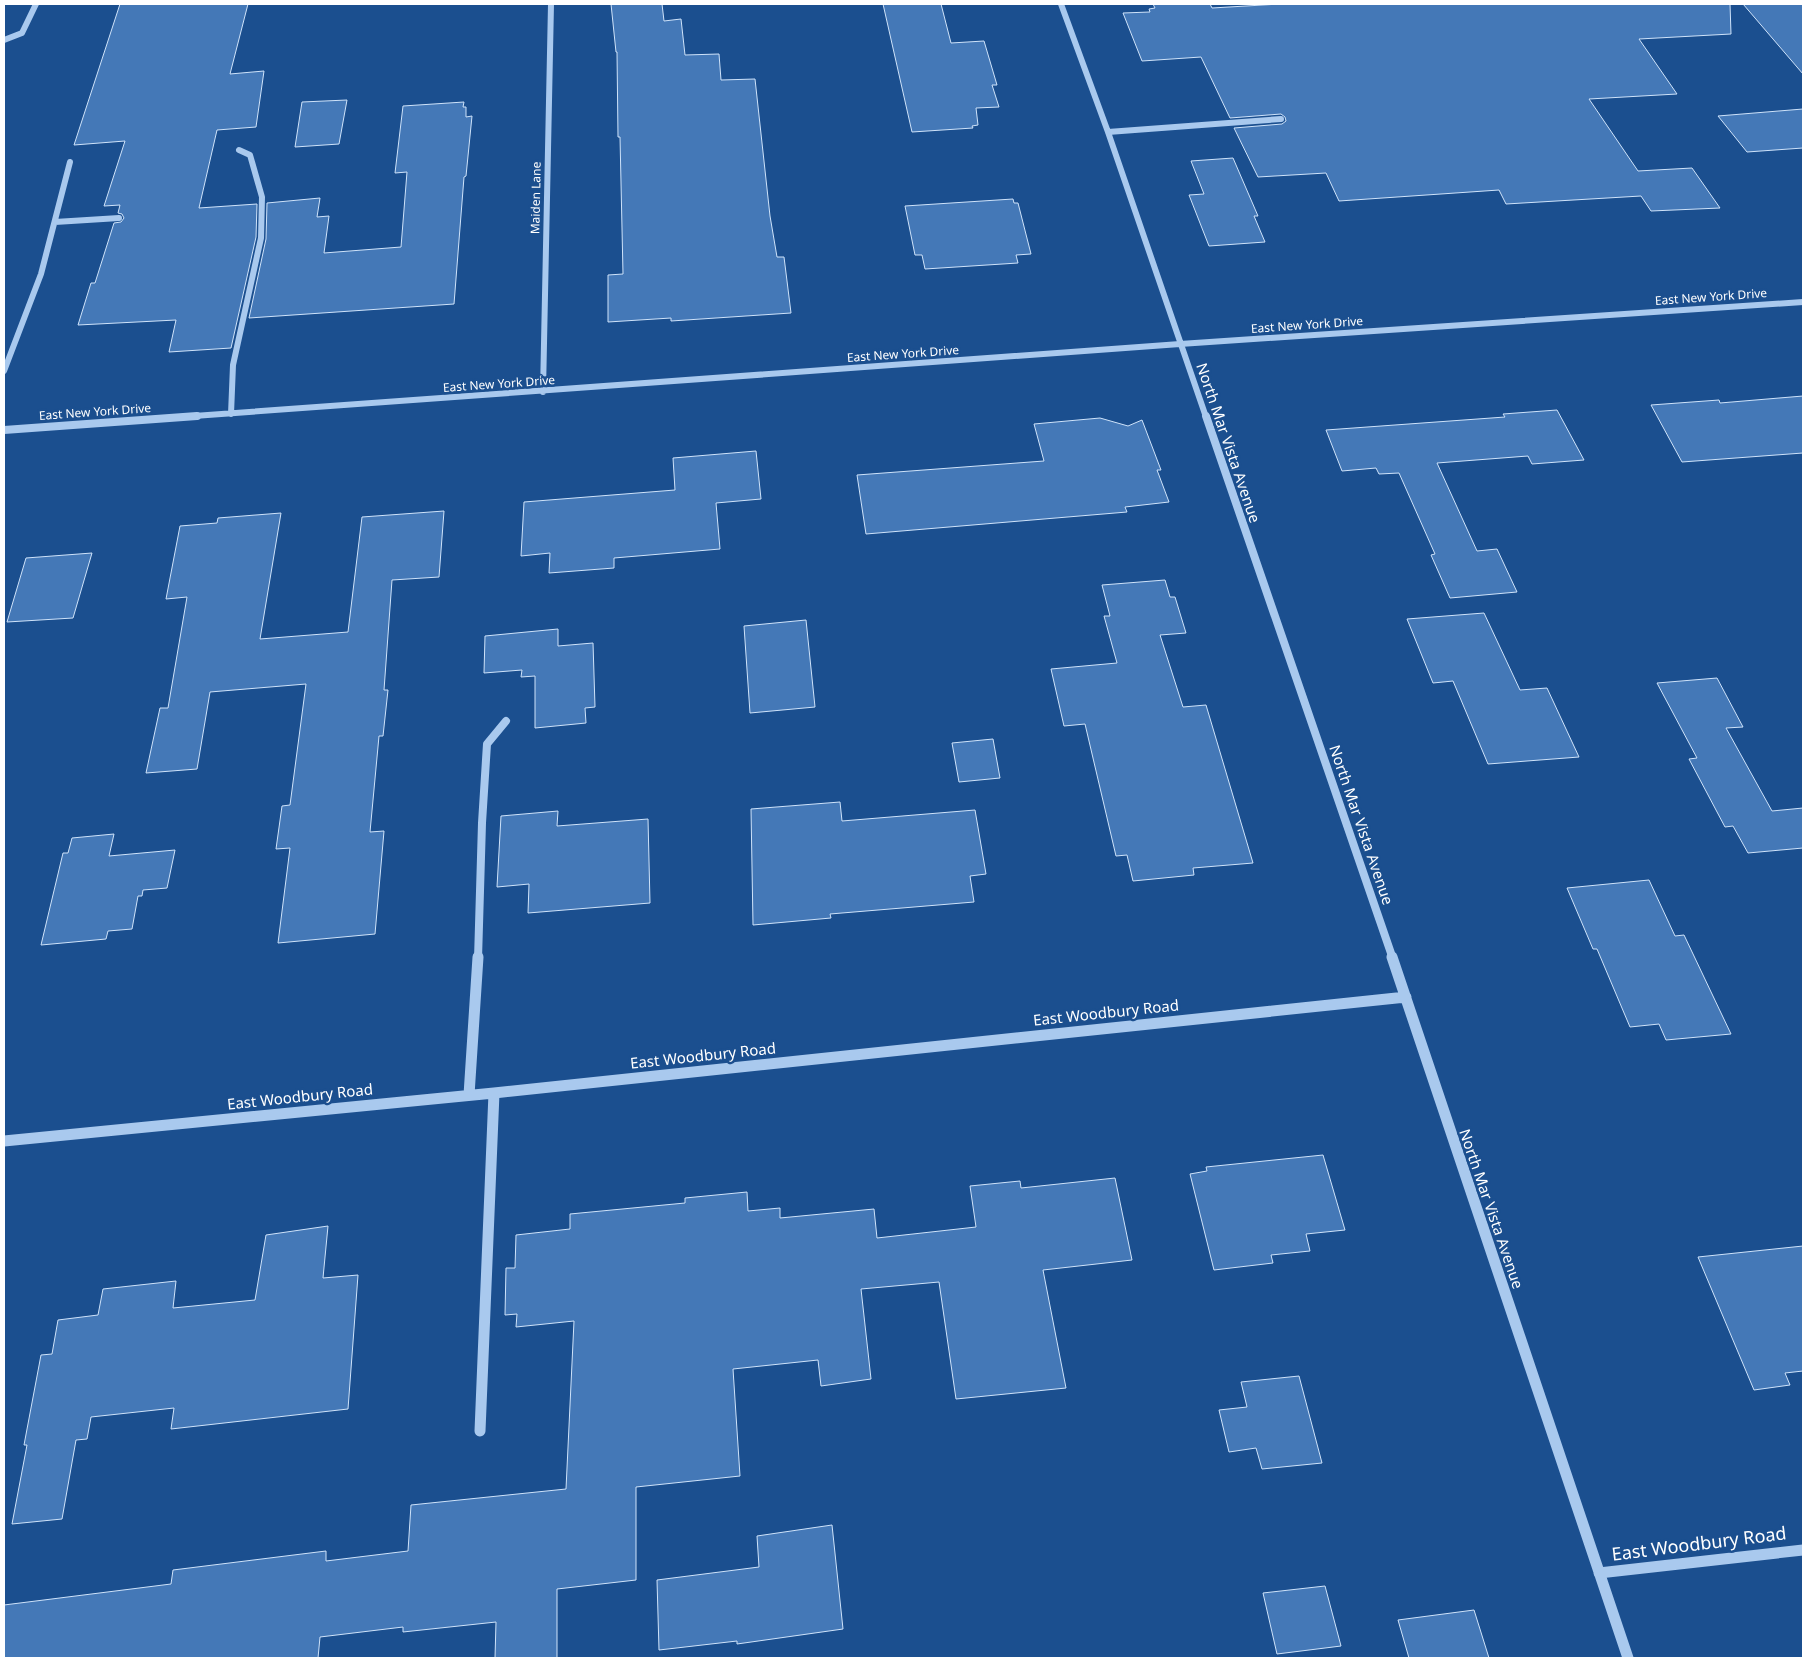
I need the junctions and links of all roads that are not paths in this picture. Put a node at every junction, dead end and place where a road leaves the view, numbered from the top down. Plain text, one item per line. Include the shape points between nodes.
1 (36, 4) edge
2 (552, 4) edge
3 (1061, 4) edge
4 (4, 40) edge
5 (1281, 119) dead end
6 (1108, 132) junction
7 (239, 150) dead end
8 (70, 162) dead end
9 (118, 218) dead end
10 (54, 222) junction
11 (1803, 302) edge
12 (1180, 344) junction
13 (4, 371) edge
14 (543, 392) junction
15 (230, 414) junction
16 (4, 430) edge
17 (506, 721) dead end
18 (1406, 997) junction
19 (494, 1093) junction
20 (470, 1095) junction
21 (4, 1141) edge
22 (480, 1431) dead end
23 (1803, 1550) edge
24 (1598, 1573) junction
25 (1628, 1658) edge

1 - 4 street via 22,33
2 - 14 street, Maiden Lane
3 - 6 street, North Mar Vista Avenue
5 - 6 street
6 - 12 street, North Mar Vista Avenue
7 - 15 street via 250,155 262,197 261,238 233,364
8 - 10 lane
9 - 10 street
10 - 13 lane via 41,274
11 - 12 street, East New York Drive
12 - 14 street, East New York Drive
12 - 18 street, North Mar Vista Avenue
14 - 15 street, East New York Drive
15 - 16 street, East New York Drive
17 - 20 street via 487,744 478,985
18 - 19 street, East Woodbury Road
18 - 24 street, North Mar Vista Avenue
19 - 20 street, East Woodbury Road
19 - 22 street
20 - 21 street, East Woodbury Road
23 - 24 street, East Woodbury Road
24 - 25 street, North Mar Vista Avenue

